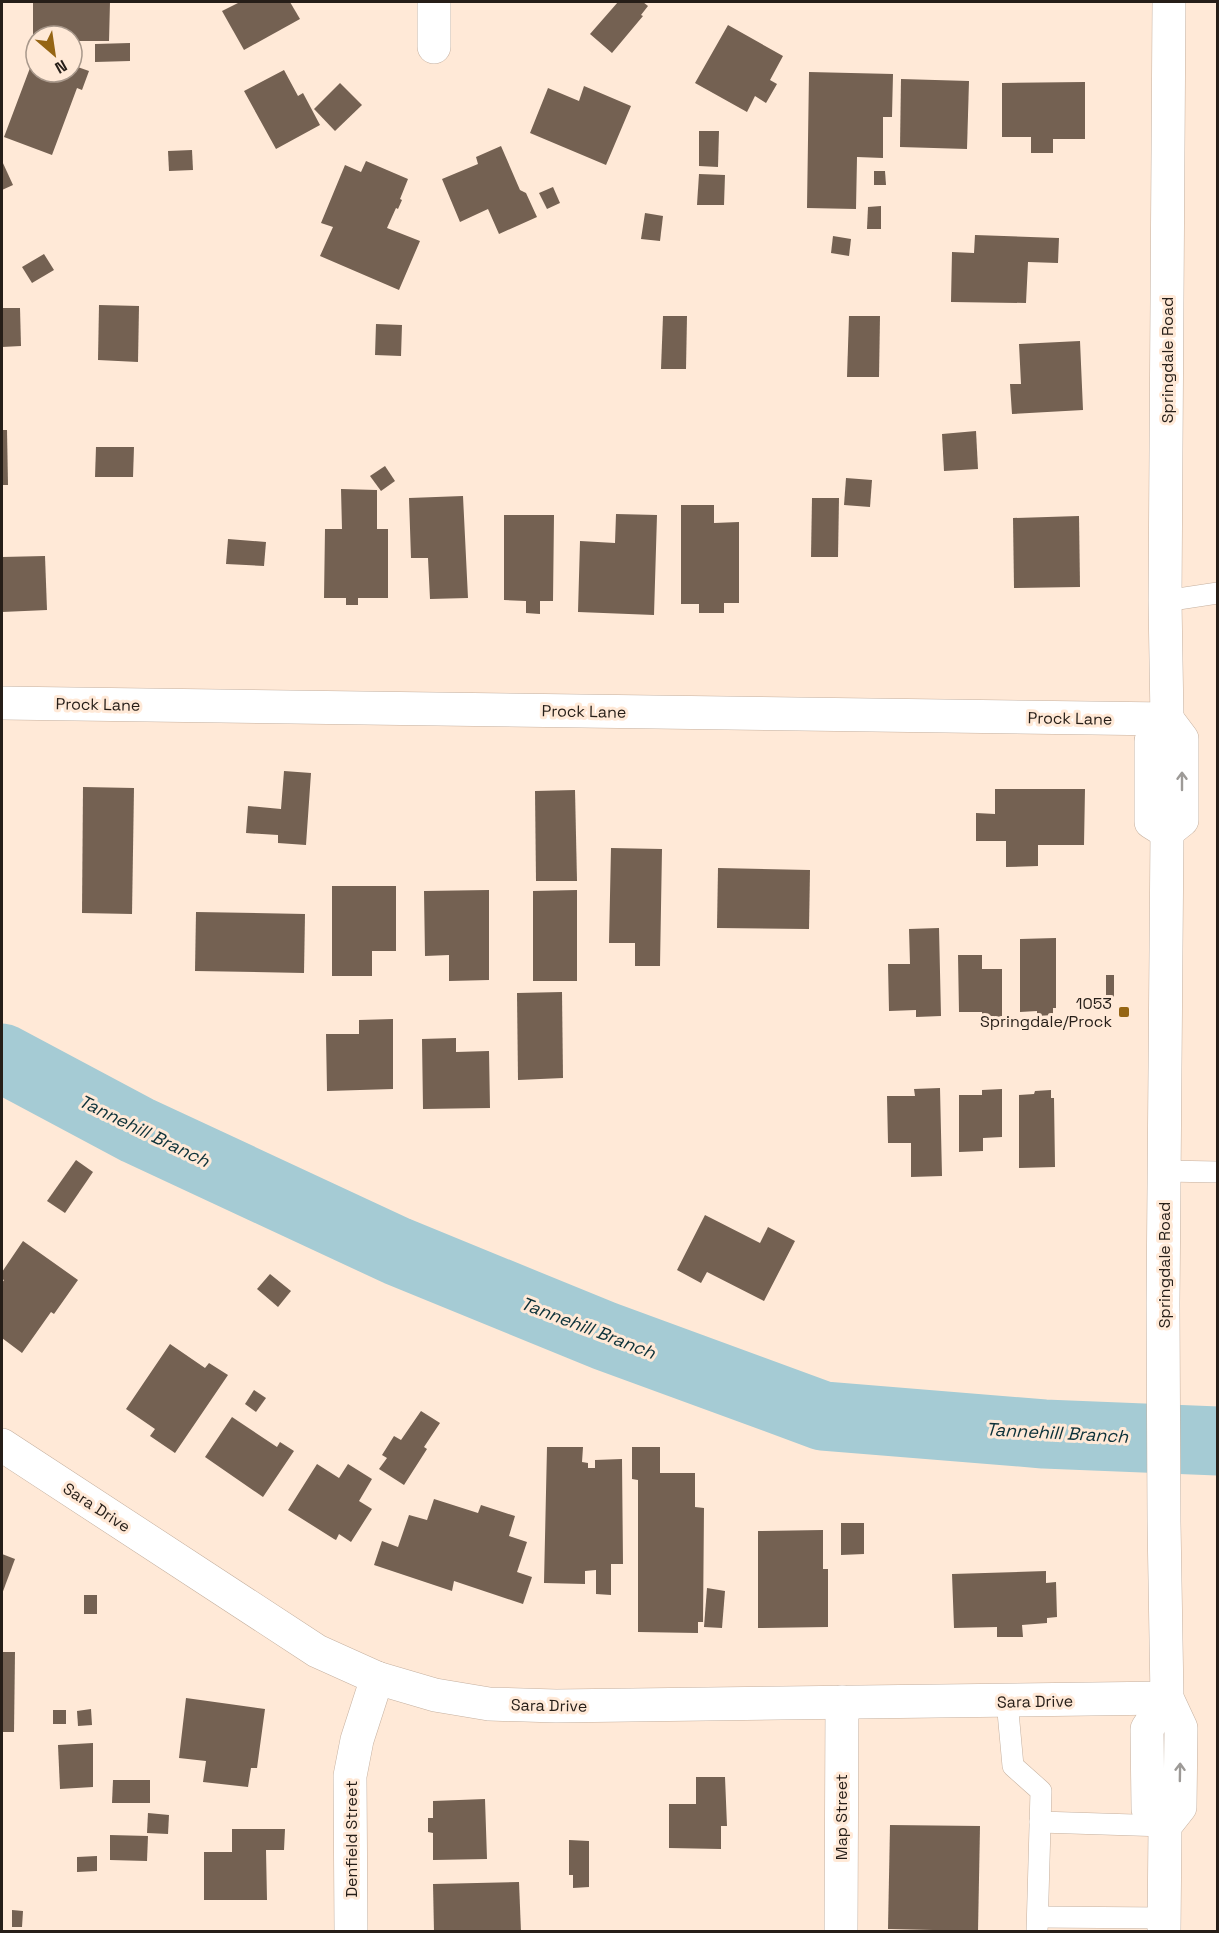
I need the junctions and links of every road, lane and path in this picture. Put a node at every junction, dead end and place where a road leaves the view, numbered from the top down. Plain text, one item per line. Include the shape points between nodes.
1 (434, 2) edge
2 (1169, 2) edge
3 (434, 46) dead end
4 (1218, 593) edge
5 (1165, 601) junction
6 (2, 703) edge
7 (1167, 719) junction
8 (1164, 1171) junction
9 (1218, 1172) edge
10 (2, 1444) edge
11 (377, 1678) junction
12 (1167, 1698) junction
13 (1007, 1701) junction
14 (842, 1702) junction
15 (1040, 1822) junction
16 (1165, 1826) junction
17 (1038, 1924) edge
18 (1164, 1925) edge
19 (351, 1932) edge
20 (841, 1932) edge

1 - 3 street
2 - 5 street, Springdale Road
4 - 5 lane
5 - 7 street, Springdale Road
6 - 7 street, Prock Lane
7 - 8 street, Springdale Road via 1182,739 1182,820 1167,832
8 - 9 lane
8 - 12 street, Springdale Road
10 - 11 street, Sara Drive via 317,1651
11 - 14 street, Sara Drive via 435,1695 489,1704
11 - 19 street, Denfield Street via 350,1776
12 - 13 street, Sara Drive
12 - 16 street, Springdale Road via 1181,1728 1181,1749 1180,1807
13 - 14 street, Sara Drive
13 - 15 lane via 1013,1766 1041,1791
14 - 20 street, Map Street
15 - 16 lane
15 - 17 lane
16 - 18 street
17 - 18 lane

